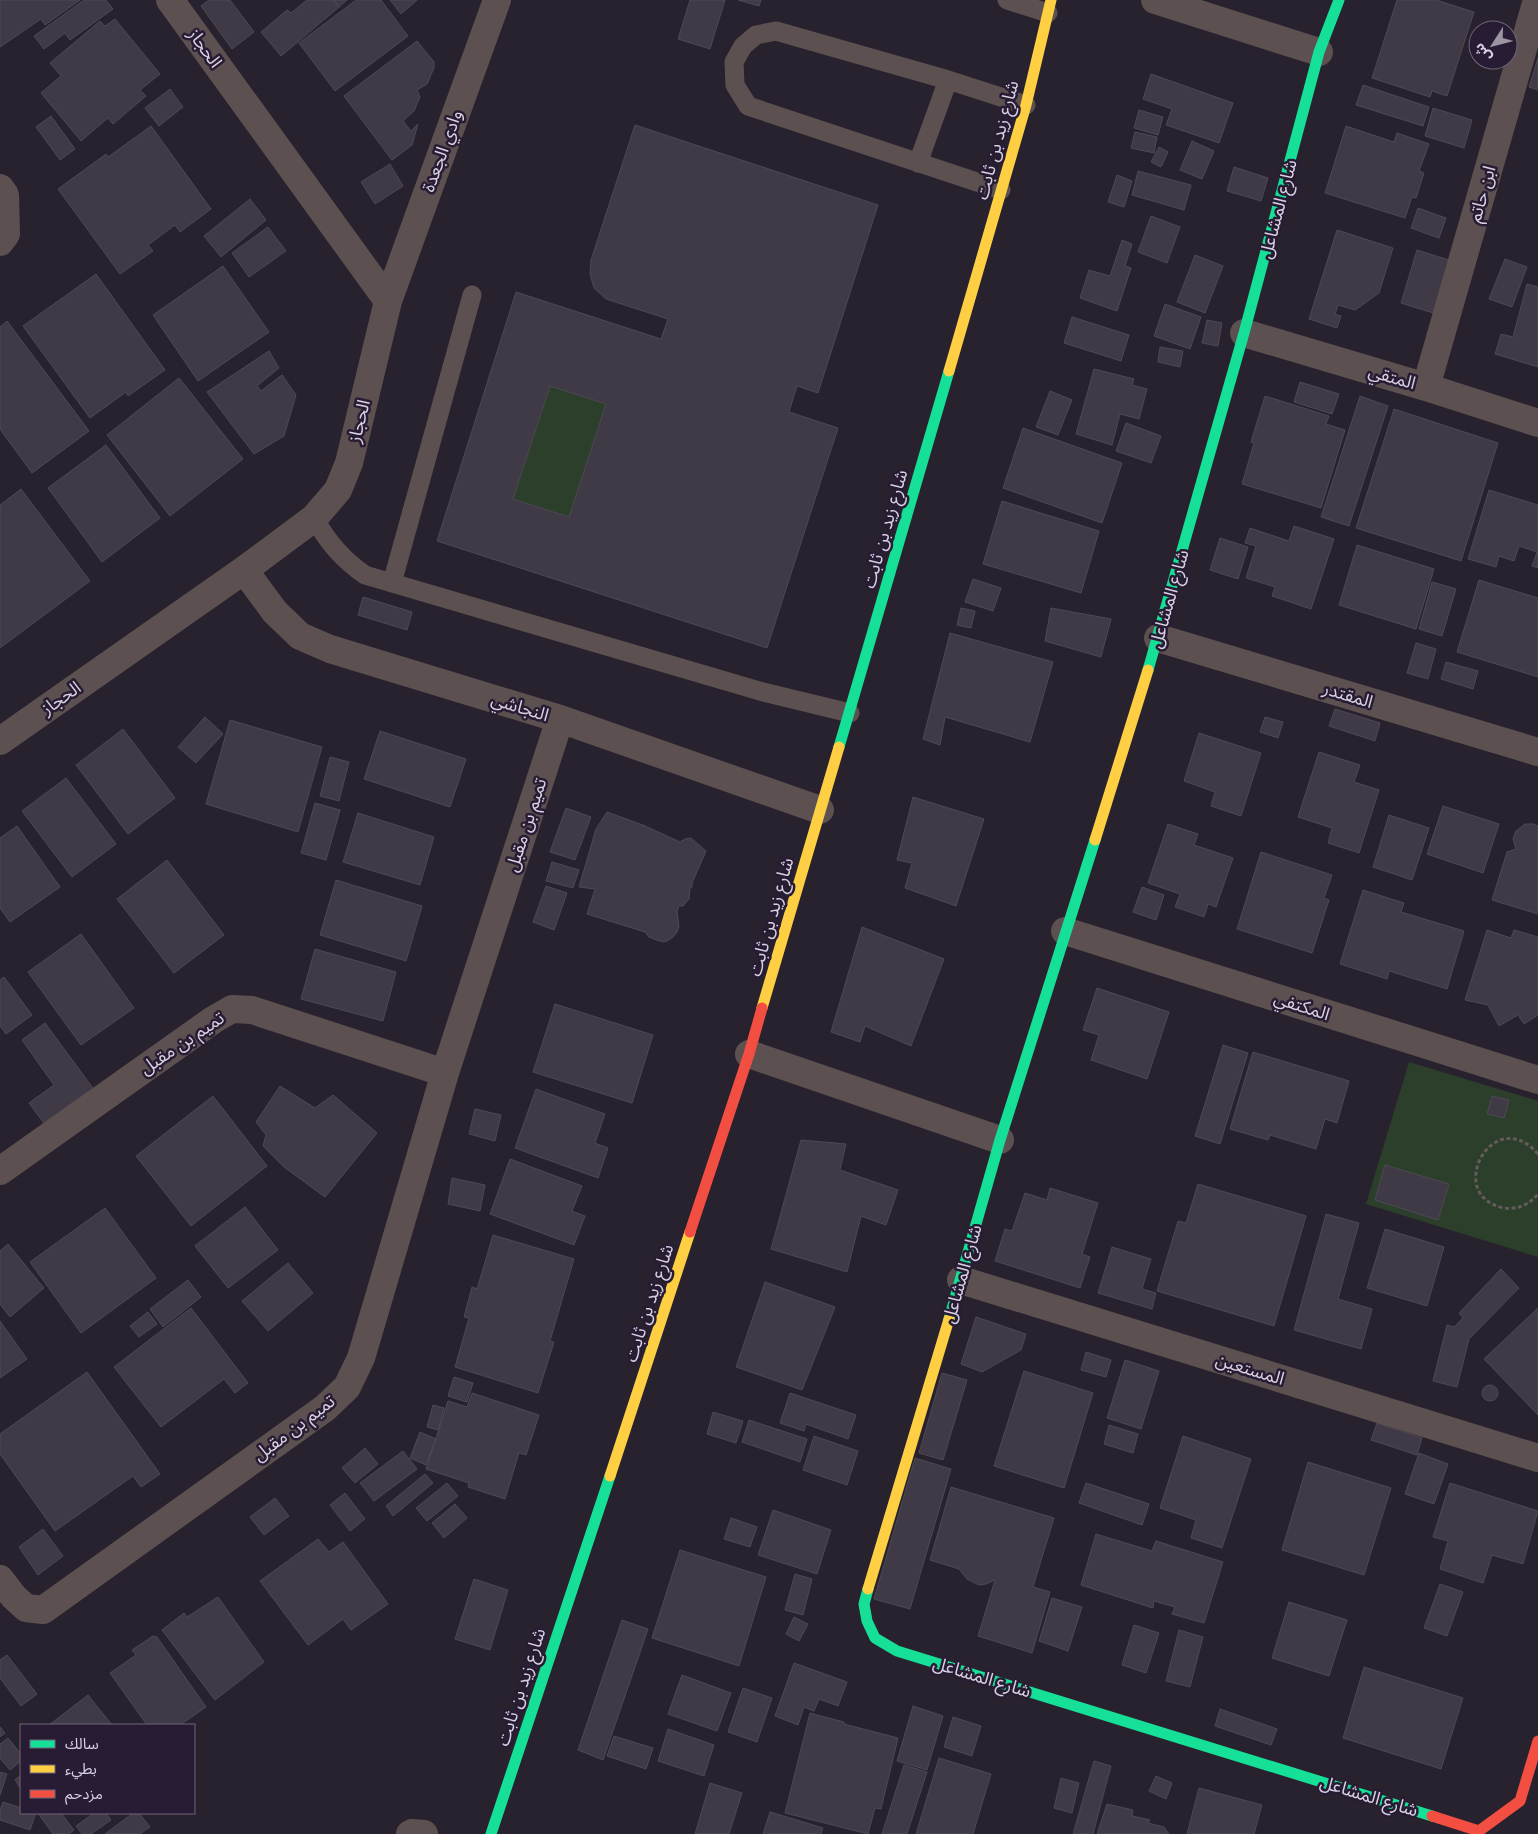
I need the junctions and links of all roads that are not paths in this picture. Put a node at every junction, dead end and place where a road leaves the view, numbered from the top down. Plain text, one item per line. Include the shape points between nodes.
1 (170, 0) edge
2 (497, 0) edge
3 (1007, 0) edge
4 (1155, 0) edge
5 (1339, 0) edge
6 (1537, 0) edge
7 (1049, 6) edge
8 (1319, 52) junction
9 (948, 80) junction
10 (1026, 105) junction
11 (918, 163) junction
12 (0, 188) edge
13 (1002, 190) junction
14 (0, 242) edge
15 (472, 295) dead end
16 (388, 302) junction
17 (1244, 334) junction
18 (1426, 387) junction
19 (1538, 423) edge
20 (314, 518) junction
21 (244, 570) junction
22 (392, 583) junction
23 (1158, 638) junction
24 (850, 714) junction
25 (560, 719) junction
26 (0, 741) edge
27 (1538, 752) edge
28 (820, 810) junction
29 (1065, 931) junction
30 (750, 1054) junction
31 (445, 1073) junction
32 (1538, 1080) edge
33 (1000, 1140) junction
34 (0, 1171) edge
35 (961, 1280) junction
36 (1538, 1458) edge
37 (0, 1579) edge
38 (1538, 1741) edge
39 (1485, 1832) edge
40 (410, 1834) edge
41 (424, 1834) edge
42 (491, 1834) edge

1 - 16 street, الحجاز
2 - 16 street, وادي الجعدة
3 - 7 lane
4 - 8 street
5 - 8 street, شارع المشاعل
6 - 18 street, ابن حاتم
7 - 10 street, شارع زيد بن ثابت
8 - 17 street, شارع المشاعل
9 - 10 lane
9 - 11 lane
9 - 11 lane via 776,31 756,35 743,46 734,62 735,85 748,106
10 - 13 street, شارع زيد بن ثابت
11 - 13 lane
12 - 14 street via 5,195 6,234
13 - 24 street, شارع زيد بن ثابت
15 - 22 lane
16 - 20 street, الحجاز via 349,463 338,490
17 - 18 street, المتقي
17 - 23 street, شارع المشاعل
18 - 19 street, المتقي
20 - 21 street, الحجاز
20 - 22 lane via 336,551 350,564 365,575
21 - 25 street, النجاشي via 275,612 300,636 330,649
21 - 26 street, الحجاز
22 - 24 lane via 763,692
23 - 27 street, المقتدر
23 - 29 street, شارع المشاعل
24 - 28 street, شارع زيد بن ثابت
25 - 28 street, النجاشي
25 - 31 street, تميم بن مقبل
28 - 30 street, شارع زيد بن ثابت
29 - 32 street, المكتفي
29 - 33 street, شارع المشاعل
30 - 33 street
30 - 42 street, شارع زيد بن ثابت
31 - 34 street, تميم بن مقبل via 252,1010 232,1009
31 - 37 street, تميم بن مقبل via 361,1358 347,1387 317,1414 43,1610 26,1608
33 - 35 street, شارع المشاعل
35 - 36 street, المستعين
35 - 39 street, شارع المشاعل via 864,1604 875,1638 898,1650
38 - 39 street, شارع المشاعل via 1520,1801
40 - 41 street

